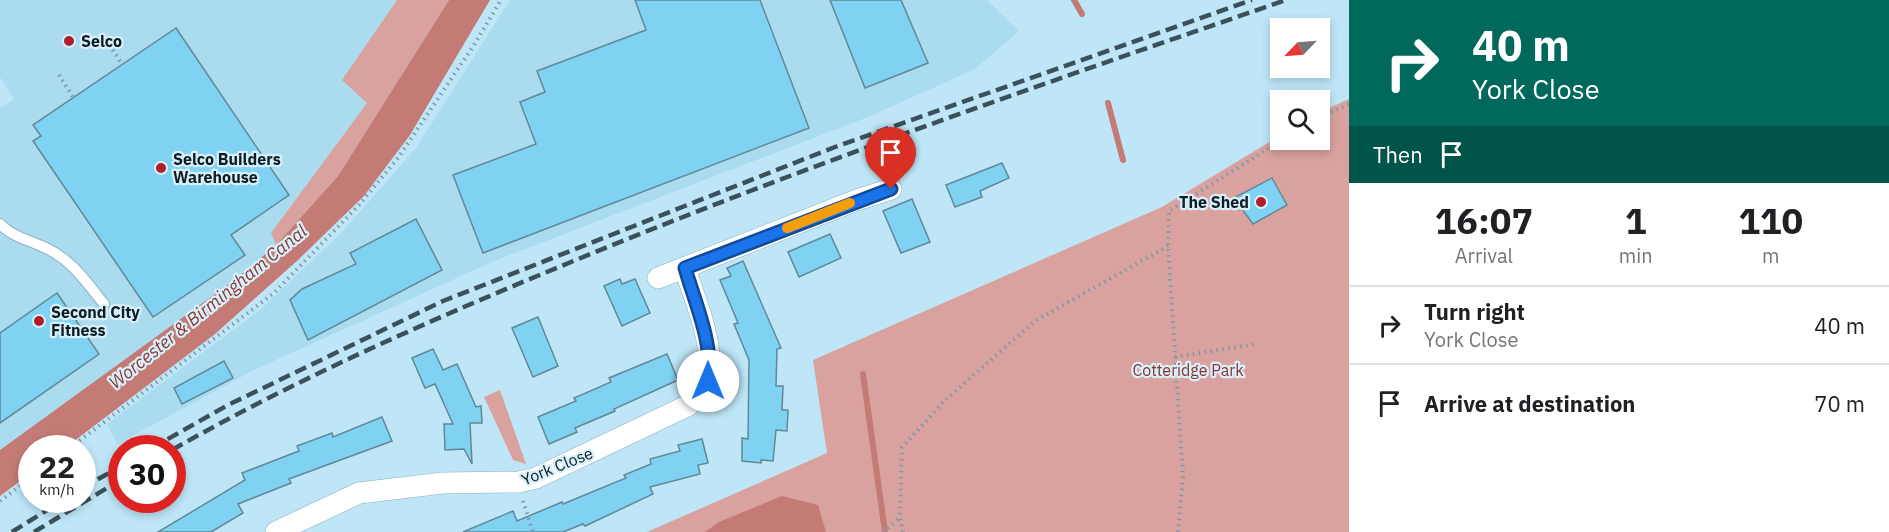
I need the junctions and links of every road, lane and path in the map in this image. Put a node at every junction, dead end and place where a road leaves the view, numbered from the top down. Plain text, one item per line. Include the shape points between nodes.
1 (501, 0) edge
2 (106, 40) dead end
3 (122, 64) dead end
4 (59, 75) dead end
5 (73, 97) dead end
6 (1349, 104) edge
7 (1330, 113) edge
8 (1270, 148) edge
9 (891, 189) dead end
10 (0, 224) edge
11 (1168, 246) junction
12 (685, 268) junction
13 (658, 278) dead end
14 (104, 304) dead end
15 (1256, 344) dead end
16 (1175, 357) junction
17 (87, 435) edge
18 (519, 482) junction
19 (18, 488) edge
20 (0, 501) edge
21 (900, 517) junction
22 (276, 532) edge
23 (533, 532) edge
24 (883, 532) edge
25 (903, 532) edge
26 (1178, 532) edge

1 - 17 path via 398,158 359,205 274,293
2 - 3 path
4 - 5 path
6 - 7 path
8 - 11 path via 1169,211
9 - 12 street
10 - 14 lane via 10,234 48,248 75,268
11 - 16 path
11 - 21 path via 1035,321 942,403 902,448
12 - 13 street
12 - 18 street, York Close via 711,364 701,395 665,419 565,466
15 - 16 path
16 - 26 path via 1183,478
18 - 22 street, York Close via 442,483 359,493
18 - 23 path via 525,515
19 - 20 path
21 - 24 path
21 - 25 path

